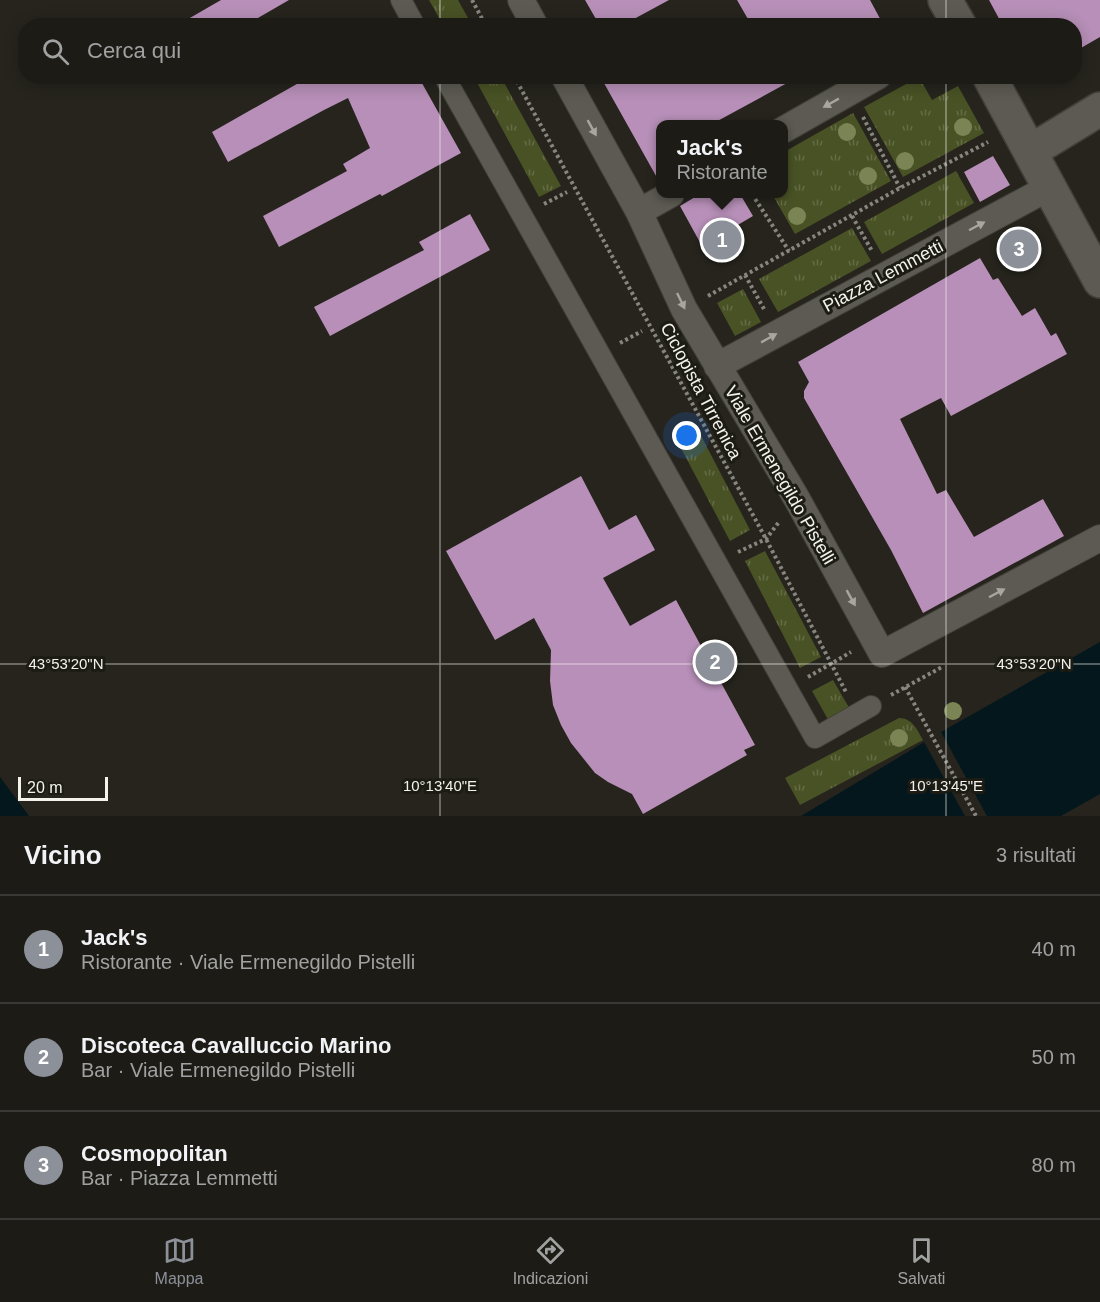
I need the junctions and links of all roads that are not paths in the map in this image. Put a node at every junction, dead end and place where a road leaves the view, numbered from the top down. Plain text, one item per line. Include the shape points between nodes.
1 (401, 0) edge
2 (521, 0) edge
3 (945, 0) edge
4 (411, 18) edge
5 (531, 18) edge
6 (955, 18) edge
7 (448, 84) edge
8 (568, 84) edge
9 (864, 84) edge
10 (993, 84) edge
11 (1100, 109) edge
12 (788, 127) edge
13 (1031, 151) junction
14 (1050, 187) junction
15 (664, 198) edge
16 (639, 212) junction
17 (1100, 281) edge
18 (717, 366) junction
19 (1100, 538) edge
20 (871, 706) road end

1 - 4 street
2 - 5 street
3 - 6 street
7 - 20 street via 814,738
8 -> 16 street, Viale Ermenegildo Pistelli
9 -> 12 street
10 - 13 street
11 - 13 street
13 - 14 street
14 - 17 street
18 -> 14 street, Piazza Lemmetti
15 - 16 street
16 -> 18 street, Viale Ermenegildo Pistelli via 684,309
18 -> 19 street, Viale Ermenegildo Pistelli via 797,499 882,654

